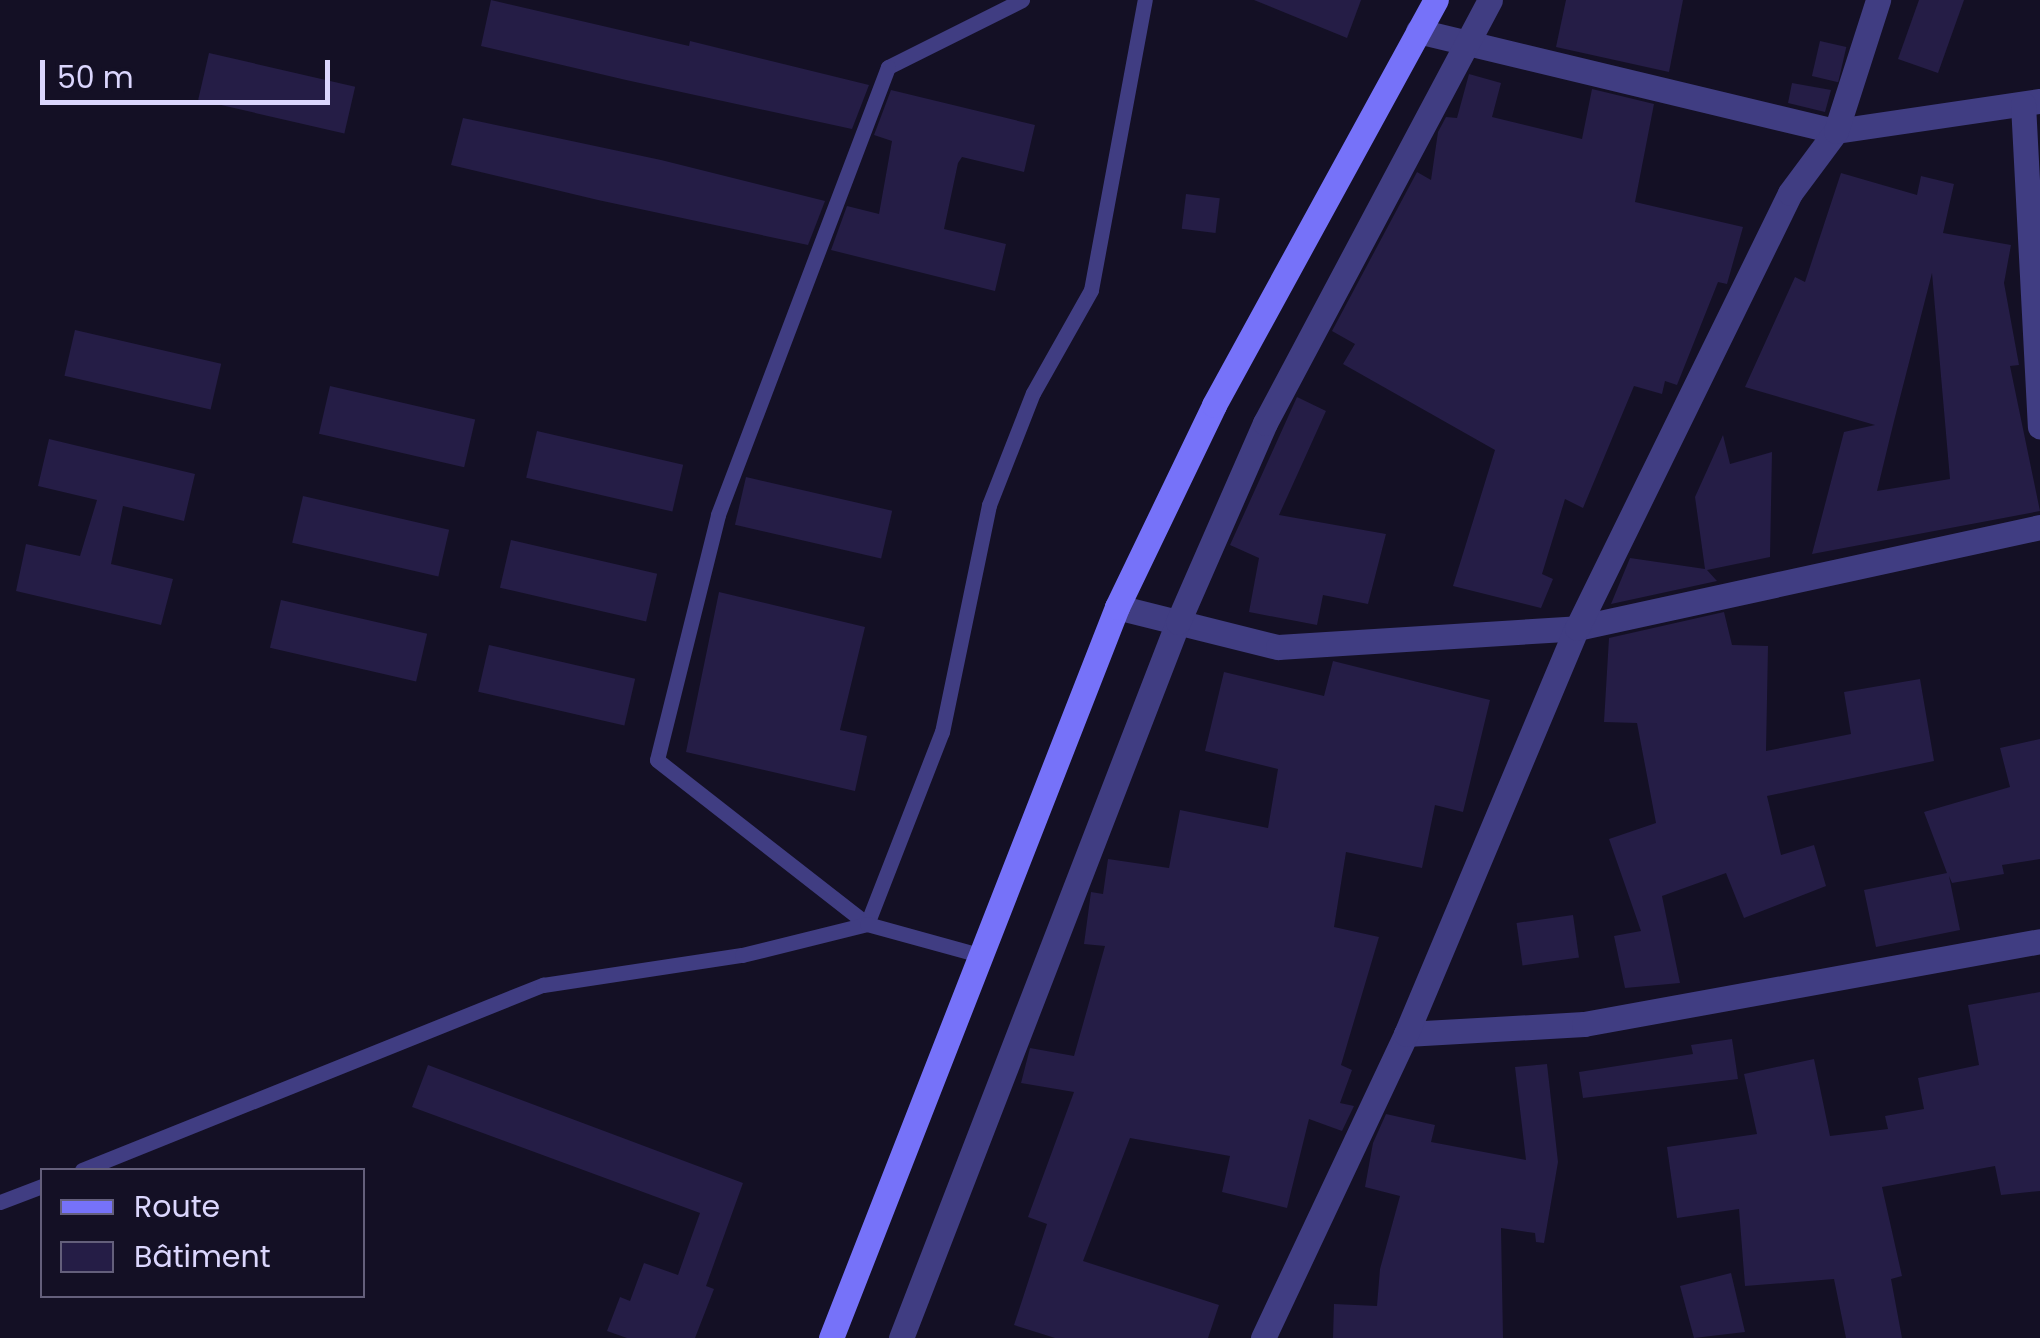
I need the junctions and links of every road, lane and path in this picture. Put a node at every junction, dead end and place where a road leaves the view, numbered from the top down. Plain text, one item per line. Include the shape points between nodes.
1 (1022, 0) edge
2 (1145, 0) edge
3 (1436, 0) edge
4 (1490, 0) edge
5 (1878, 0) edge
6 (1418, 31) junction
7 (1465, 42) junction
8 (2031, 103) edge
9 (1836, 132) junction
10 (2040, 427) edge
11 (2040, 527) edge
12 (1117, 607) junction
13 (1178, 622) junction
14 (1577, 628) junction
15 (867, 924) junction
16 (2040, 940) edge
17 (983, 956) junction
18 (1406, 1034) junction
19 (87, 1168) edge
20 (40, 1187) edge
21 (0, 1202) edge
22 (832, 1338) edge
23 (901, 1338) edge
24 (1263, 1338) edge

1 - 15 lane via 888,67 718,515 657,760
2 - 15 lane via 1091,290 1033,392 990,505 942,732
3 - 6 main road
4 - 7 street
5 - 9 street
6 - 7 street
6 - 12 main road via 1214,405
7 - 9 street
7 - 13 street via 1265,423
8 - 9 street
8 - 10 street
9 - 14 street via 1790,192
11 - 14 street
12 - 13 street
12 - 17 main road
13 - 14 street via 1278,647
13 - 23 street
14 - 18 street
15 - 17 lane
15 - 19 lane via 742,955 543,985
16 - 18 street via 1584,1024
17 - 22 main road
18 - 24 street
20 - 21 lane

